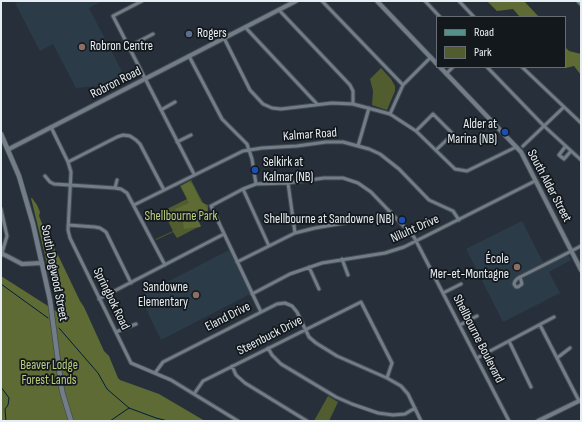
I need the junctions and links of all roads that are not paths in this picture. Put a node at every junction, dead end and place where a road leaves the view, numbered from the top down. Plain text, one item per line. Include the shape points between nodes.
1 (142, 1) edge
2 (296, 1) edge
3 (322, 1) edge
4 (377, 1) edge
5 (425, 1) edge
6 (459, 1) edge
7 (279, 10) junction
8 (439, 16) edge
9 (473, 16) edge
10 (245, 27) junction
11 (153, 34) dead end
12 (224, 38) junction
13 (128, 47) junction
14 (189, 56) junction
15 (431, 57) junction
16 (436, 63) edge
17 (441, 68) edge
18 (452, 68) edge
19 (489, 68) edge
20 (523, 68) edge
21 (446, 74) junction
22 (145, 79) junction
23 (403, 85) junction
24 (175, 102) dead end
25 (317, 104) junction
26 (353, 104) junction
27 (564, 107) junction
28 (369, 108) junction
29 (161, 110) junction
30 (390, 114) junction
31 (581, 124) edge
32 (544, 126) junction
33 (50, 127) junction
34 (131, 131) dead end
35 (416, 131) junction
36 (1, 134) edge
37 (191, 135) dead end
38 (130, 136) junction
39 (177, 142) junction
40 (358, 146) junction
41 (524, 146) dead end
42 (516, 147) junction
43 (565, 147) junction
44 (8, 149) junction
45 (249, 150) junction
46 (436, 150) junction
47 (570, 152) junction
48 (581, 160) edge
49 (68, 162) junction
50 (194, 174) junction
51 (45, 176) dead end
52 (117, 180) dead end
53 (535, 181) junction
54 (288, 183) junction
55 (256, 184) junction
56 (70, 186) junction
57 (115, 188) junction
58 (243, 189) junction
59 (164, 190) junction
60 (134, 205) junction
61 (1, 208) edge
62 (391, 212) junction
63 (2, 218) edge
64 (459, 220) junction
65 (68, 225) junction
66 (295, 233) junction
67 (224, 234) junction
68 (416, 241) junction
69 (269, 246) junction
70 (581, 246) edge
71 (571, 251) junction
72 (1, 254) edge
73 (342, 259) junction
74 (237, 262) junction
75 (42, 263) junction
76 (165, 265) junction
77 (310, 267) junction
78 (581, 270) edge
79 (348, 275) dead end
80 (520, 277) dead end
81 (131, 283) junction
82 (461, 284) dead end
83 (319, 289) dead end
84 (443, 293) junction
85 (252, 294) junction
86 (99, 299) junction
87 (261, 312) junction
88 (477, 316) dead end
89 (554, 317) dead end
90 (136, 324) dead end
91 (540, 324) junction
92 (460, 325) junction
93 (305, 330) junction
94 (116, 332) junction
95 (509, 341) junction
96 (268, 348) junction
97 (570, 348) dead end
98 (477, 358) junction
99 (557, 358) junction
100 (232, 366) junction
101 (155, 373) junction
102 (387, 378) junction
103 (531, 386) dead end
104 (194, 394) junction
105 (580, 400) edge
106 (415, 408) junction
107 (71, 421) edge
108 (238, 421) edge
109 (307, 421) edge
110 (421, 421) edge
111 (509, 421) edge
112 (538, 421) edge

1 - 13 street via 112,16
2 - 7 street, Robron Road
3 - 23 street
4 - 15 street
5 - 8 street
6 - 9 street
7 - 10 street, Robron Road
7 - 26 street via 350,85 353,91
10 - 12 street, Robron Road
10 - 25 street
11 - 13 street
12 - 14 street, Robron Road
12 - 25 street via 250,90 263,104 281,109
13 - 22 street
14 - 22 street, Robron Road
14 - 45 street via 222,119 247,144
15 - 16 street
15 - 23 street
17 - 21 street, South Alder Street
18 - 21 street
19 - 32 street
20 - 27 street
21 - 42 street, South Alder Street
22 - 29 street
22 - 33 street, Robron Road
23 - 30 street
24 - 29 street
25 - 26 street
26 - 28 street
27 - 31 street
27 - 32 street
28 - 30 street
28 - 40 street
29 - 39 street
30 - 35 street
32 - 41 street
32 - 43 street
33 - 44 street, Robron Road
33 - 49 street, Springbok Road
34 - 38 street
35 - 46 street
35 - 46 street via 433,114 452,134
36 - 44 main road, South Dogwood Street
37 - 39 street
38 - 49 street via 117,137
38 - 59 street via 140,144
39 - 50 street
40 - 45 street, Kalmar Road via 343,142 326,142
40 - 64 street, Kalmar Road via 380,154 399,169 429,200 453,211
42 - 46 street via 467,171 455,169
42 - 53 street, South Alder Street
43 - 47 street
43 - 47 street via 559,154 564,159
44 - 75 main road, South Dogwood Street via 20,176
45 - 50 street, Kalmar Road
45 - 55 street
47 - 48 street
49 - 56 street, Springbok Road via 71,172
50 - 59 street, Kalmar Road
51 - 56 street via 54,184
52 - 57 street
53 - 64 street, Niluht Drive
53 - 71 street, South Alder Street
54 - 55 street, Shellbourne Boulevard
54 - 62 street, Shellbourne Boulevard via 343,178 358,183 371,192
54 - 66 street
55 - 58 street, Shellbourne Boulevard
56 - 57 street
56 - 65 street, Springbok Road
57 - 60 street via 127,193
58 - 67 street, Shellbourne Boulevard via 211,206
58 - 69 street
59 - 60 street, Kalmar Road
60 - 76 street
61 - 63 street
62 - 66 street via 380,217
62 - 68 street, Shellbourne Boulevard
63 - 72 street via 7,236
64 - 68 street, Niluht Drive
65 - 81 street via 95,227 106,232
65 - 86 street, Springbok Road via 70,238
66 - 69 street
67 - 74 street
67 - 76 street
68 - 73 street, Niluht Drive via 385,253
68 - 84 street, Shellbourne Boulevard
69 - 74 street
70 - 71 street
71 - 78 street, South Alder Street
71 - 80 street
72 - 75 street via 22,264
73 - 77 street, Niluht Drive
73 - 79 street
74 - 85 street
75 - 107 main road, South Dogwood Street via 51,306 62,391
76 - 81 street
77 - 83 street
77 - 85 street, Niluht Drive via 290,274
81 - 86 street
82 - 84 street
84 - 92 street, Shellbourne Boulevard
85 - 87 street
86 - 94 street, Springbok Road
87 - 93 street, Eland Drive via 285,303 297,312
87 - 101 street, Eland Drive via 163,362
88 - 92 street
89 - 91 street
90 - 94 street
91 - 95 street
91 - 99 street
92 - 98 street, Shellbourne Boulevard
93 - 96 street, Steenbuck Drive
93 - 102 street via 316,343 337,356
93 - 102 street, Steenbuck Drive via 361,302 392,363
94 - 101 street, Springbok Road via 131,363
95 - 98 street
95 - 103 street
96 - 100 street, Steenbuck Drive
96 - 106 street via 281,364 352,404 393,416 405,414
97 - 99 street
98 - 111 street, Shellbourne Boulevard
99 - 105 street
100 - 104 street, Steenbuck Drive via 203,381
100 - 109 street via 236,375 245,383
101 - 104 street, Springbok Road
102 - 106 street via 401,386
104 - 108 street, Springbok Road
105 - 112 street
106 - 110 street

